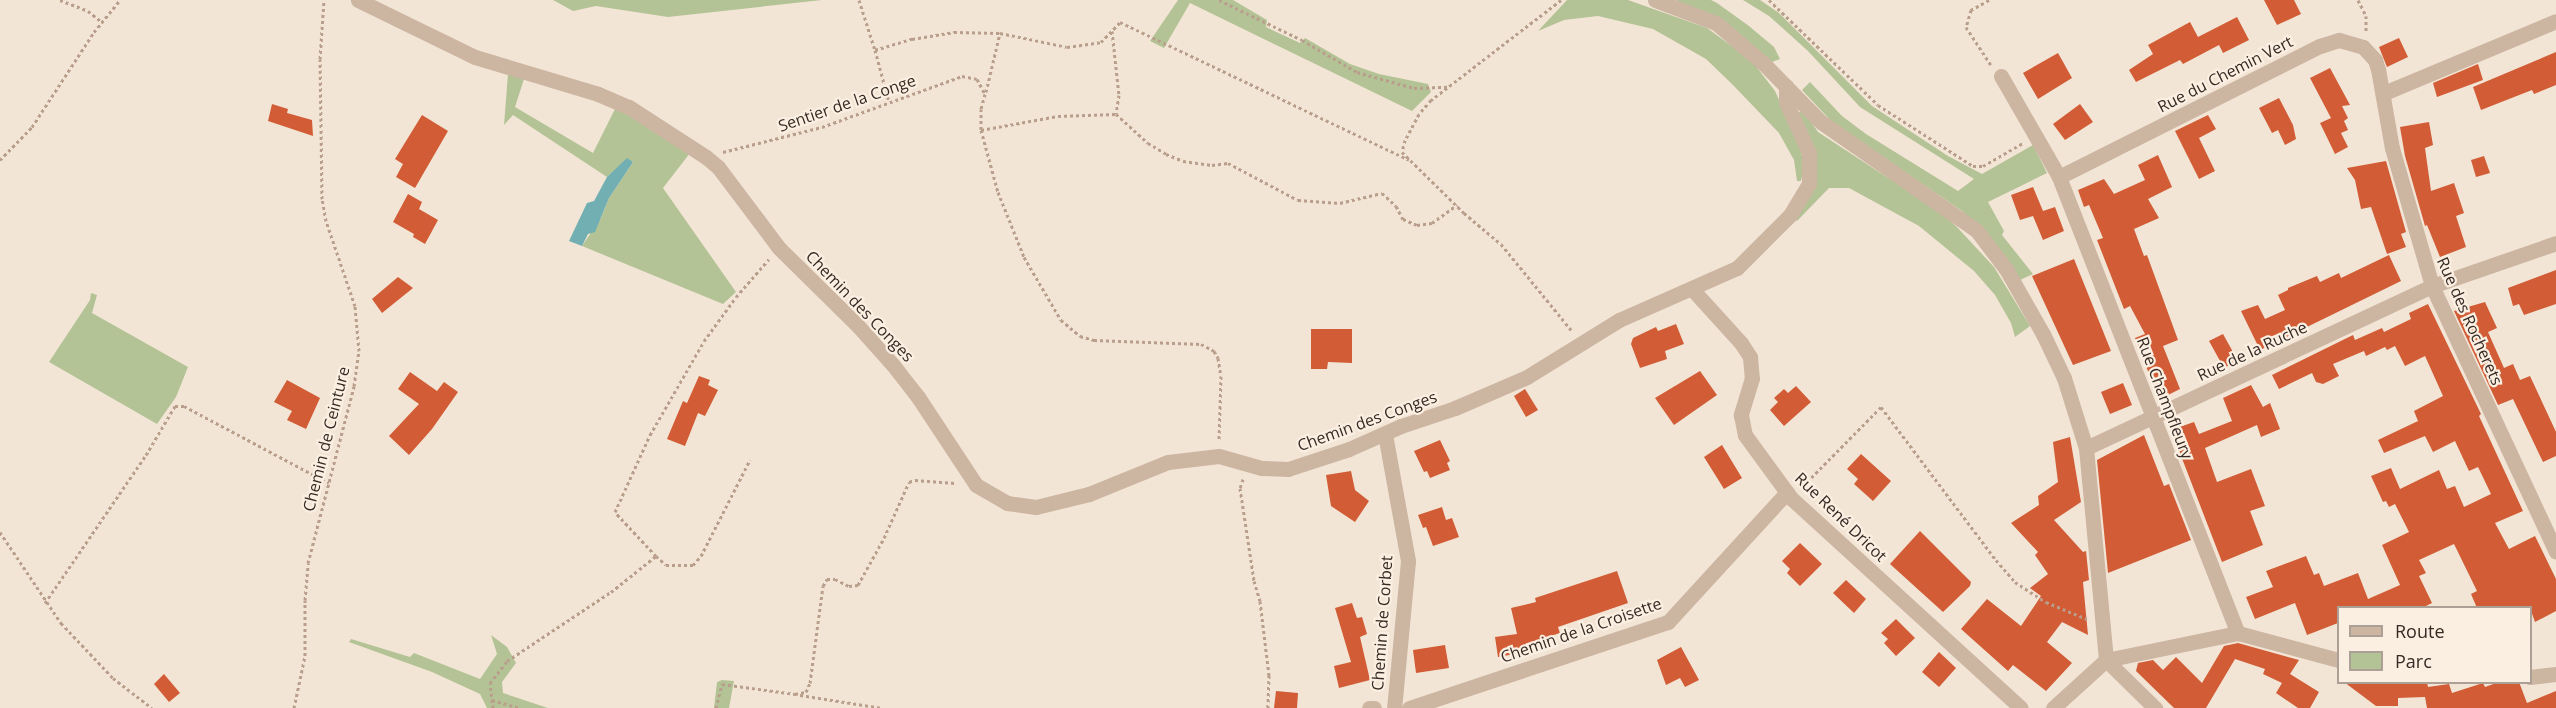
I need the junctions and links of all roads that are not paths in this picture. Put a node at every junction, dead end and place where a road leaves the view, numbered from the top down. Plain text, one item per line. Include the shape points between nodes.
1 (358, 0) edge
2 (1655, 0) edge
3 (2556, 21) edge
4 (2001, 76) road end
5 (1786, 86) junction
6 (2384, 93) junction
7 (2059, 177) junction
8 (2556, 243) edge
9 (2432, 286) junction
10 (1692, 289) junction
11 (2153, 417) junction
12 (1385, 434) junction
13 (2086, 448) junction
14 (1789, 495) junction
15 (2556, 552) edge
16 (2238, 633) junction
17 (2106, 660) junction
18 (2337, 660) edge
19 (2556, 674) edge
20 (2532, 677) edge
21 (1369, 708) edge
22 (1374, 708) edge
23 (1394, 708) edge
24 (1409, 708) edge
25 (2021, 708) edge
26 (2053, 708) edge
27 (2155, 708) edge

1 - 12 street, Chemin des Conges via 475,57 629,107 706,157 779,248 893,365 942,431 972,480 995,498 1036,507 1089,494 1168,462 1219,456 1288,469
2 - 5 street via 1716,23
3 - 6 street
4 - 7 street, Rue Champfleury
5 - 10 street, Chemin des Conges via 1786,102 1809,153 1809,183 1804,195 1791,215 1747,261
5 - 13 street via 1845,141 1977,231 2006,269 2043,334 2064,378
6 - 7 street, Rue du Chemin Vert via 2375,60 2363,47 2339,40
6 - 9 street, Rue des Rocherets via 2391,148
7 - 11 street, Rue Champfleury
8 - 9 street, Rue de la Ruche
9 - 11 street, Rue de la Ruche
9 - 15 street, Rue des Rocherets
10 - 12 street, Chemin des Conges via 1619,320 1527,377
10 - 14 street, Rue René Dricot via 1750,357 1752,378 1742,405 1745,435
11 - 13 street, Rue de la Ruche
11 - 16 street, Rue Champfleury
12 - 23 street, Chemin de Corbet via 1408,561
13 - 17 street
14 - 24 street, Chemin de la Croisette via 1668,622
14 - 25 street, Rue René Dricot
16 - 17 street
16 - 18 street
17 - 26 street
17 - 27 street
19 - 20 street
21 - 22 street

